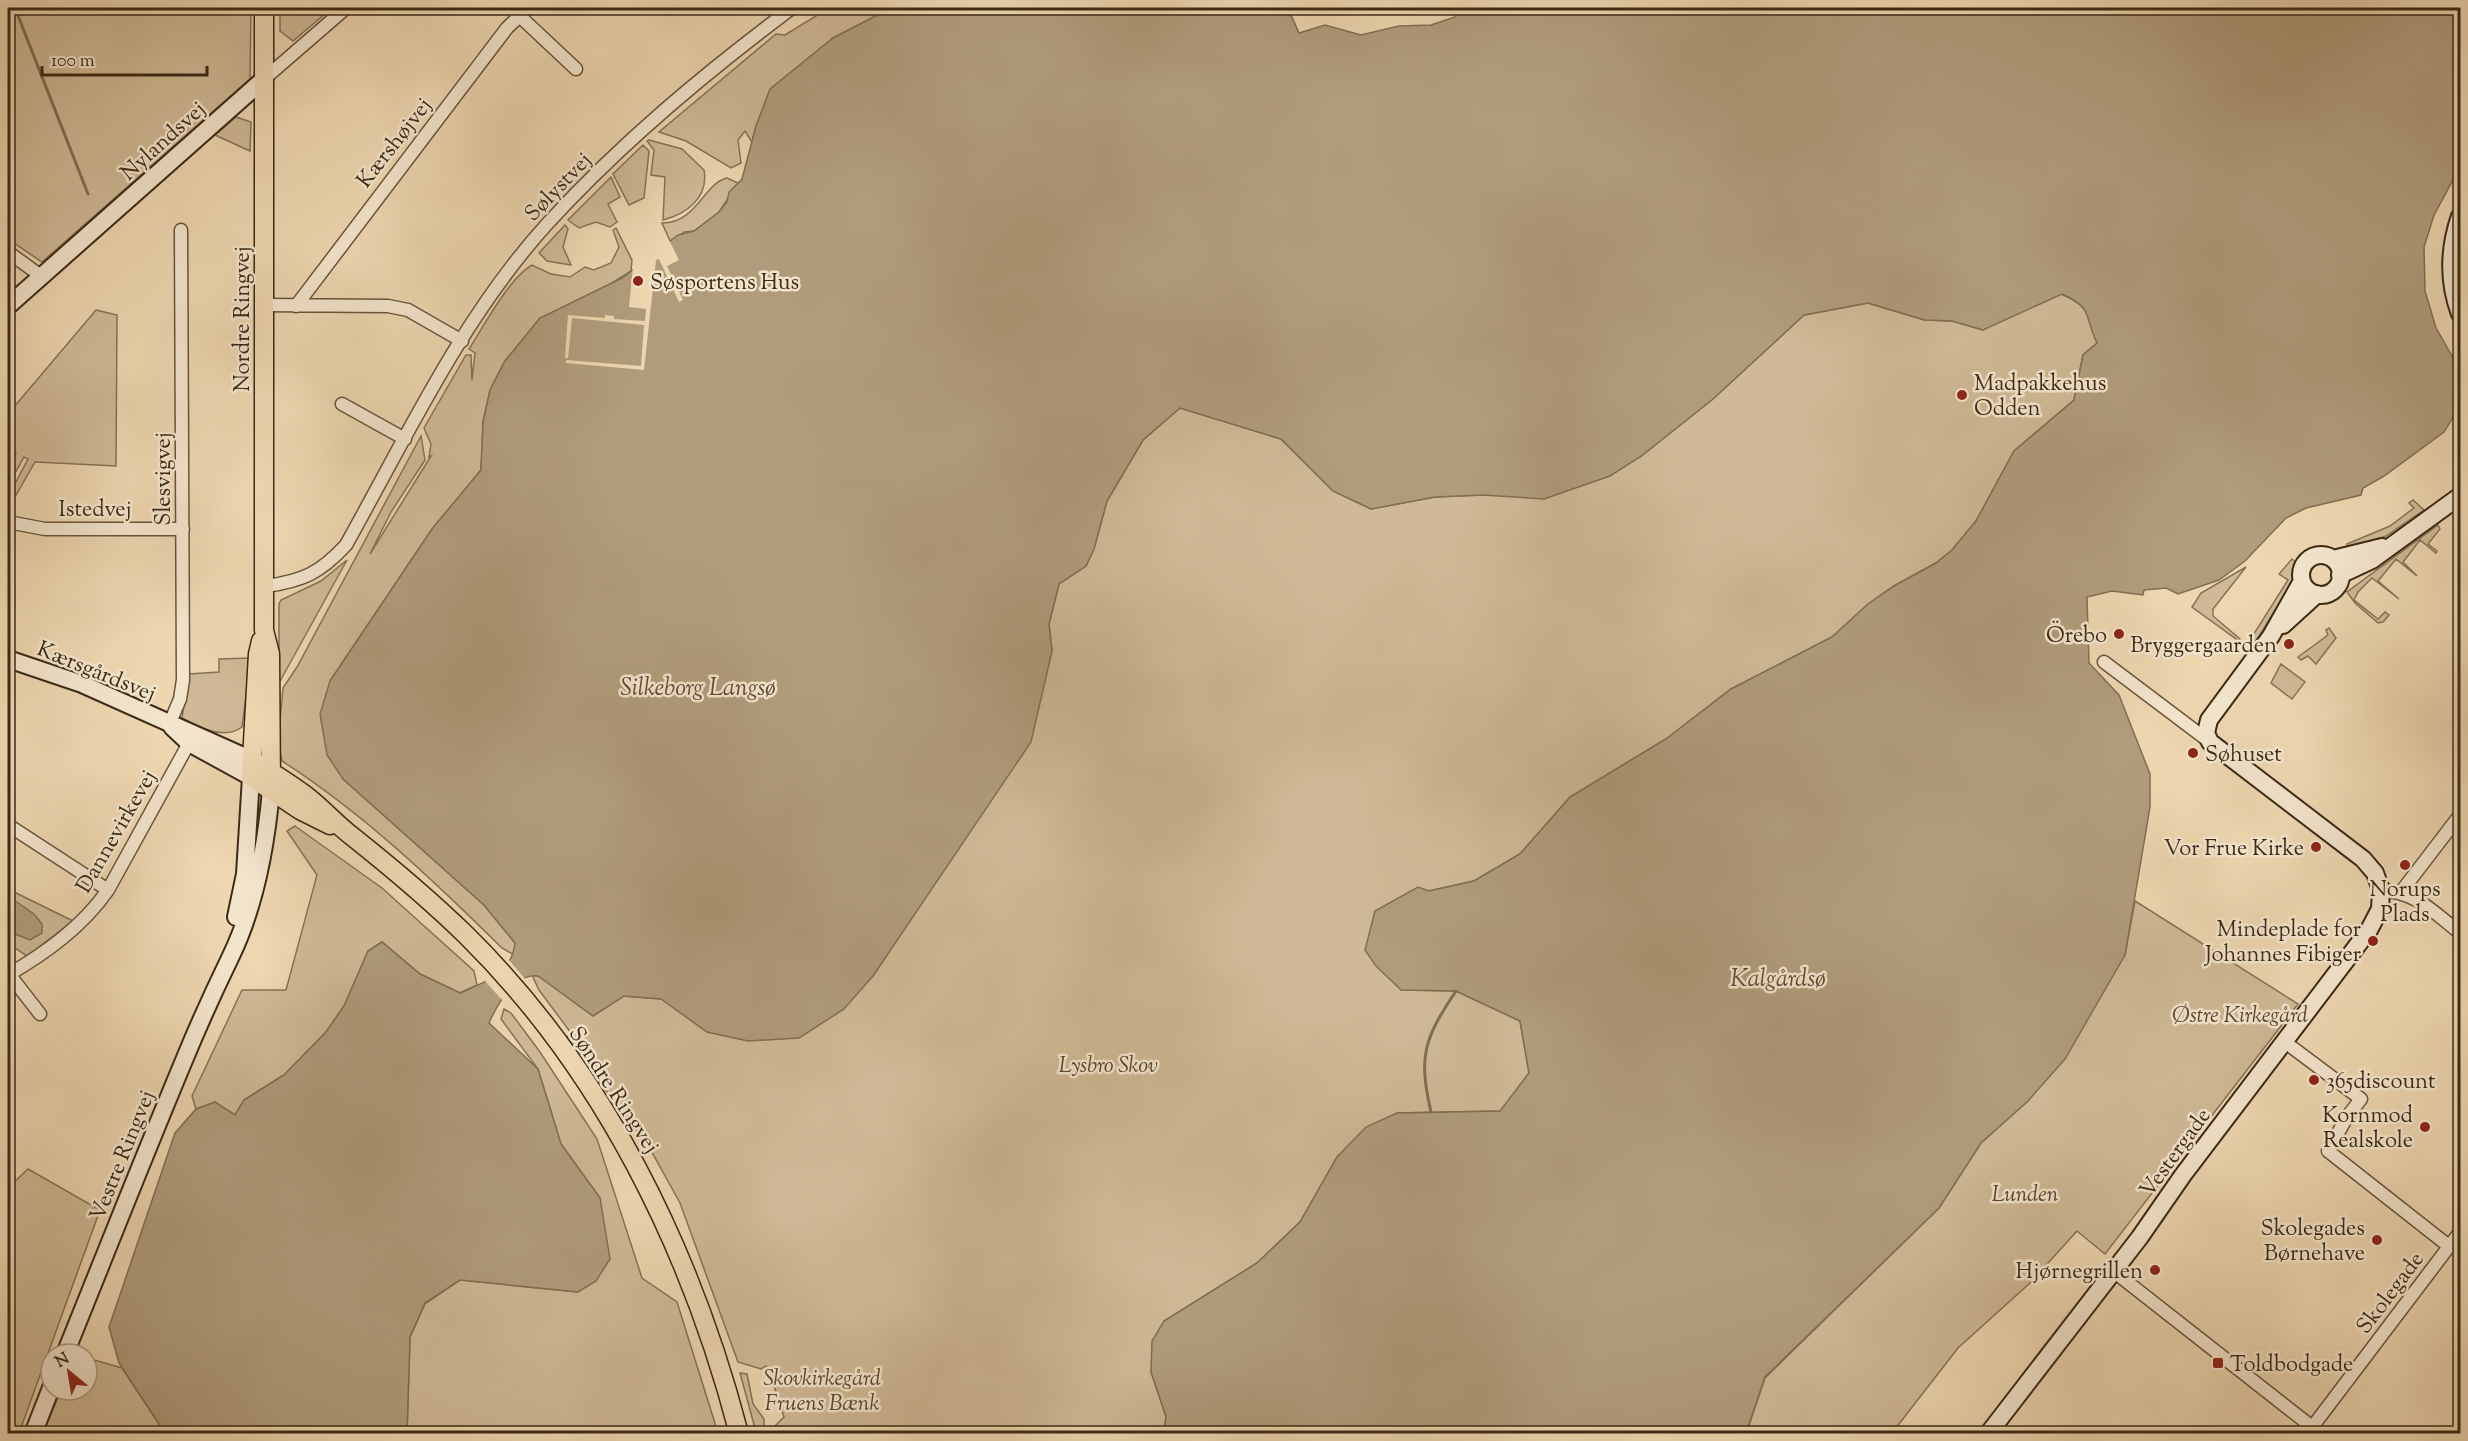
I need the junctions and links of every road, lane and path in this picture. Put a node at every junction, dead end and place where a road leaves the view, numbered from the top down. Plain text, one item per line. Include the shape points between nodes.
1 (264, 8) edge
2 (346, 8) edge
3 (792, 8) edge
4 (520, 10) edge
5 (576, 69) dead end
6 (264, 79) junction
7 (2460, 216) edge
8 (181, 230) dead end
9 (8, 252) edge
10 (42, 276) junction
11 (264, 305) junction
12 (8, 306) edge
13 (296, 306) junction
14 (2460, 314) edge
15 (462, 341) junction
16 (342, 404) dead end
17 (405, 439) junction
18 (2458, 497) edge
19 (8, 522) edge
20 (183, 529) junction
21 (2391, 544) junction
22 (2333, 559) junction
23 (2340, 574) junction
24 (2302, 581) junction
25 (266, 586) junction
26 (2317, 594) junction
27 (264, 630) junction
28 (2271, 636) junction
29 (8, 659) edge
30 (2104, 662) dead end
31 (169, 725) junction
32 (2210, 742) junction
33 (189, 743) junction
34 (261, 775) junction
35 (2460, 815) edge
36 (8, 825) edge
37 (108, 890) junction
38 (2381, 890) junction
39 (2402, 892) junction
40 (2460, 933) edge
41 (221, 974) junction
42 (8, 975) edge
43 (40, 1014) dead end
44 (2285, 1042) junction
45 (2460, 1232) edge
46 (2450, 1246) junction
47 (2112, 1270) junction
48 (70, 1342) edge
49 (46, 1402) edge
50 (2314, 1431) edge
51 (33, 1434) edge
52 (739, 1434) edge
53 (1988, 1434) edge

1 - 6 main road, Nordre Ringvej
2 - 6 street, Nylandsvej
3 - 15 street, Sølystvej via 724,59 615,156 548,224
4 - 5 street
4 - 13 street, Kærshøjvej
6 - 10 street, Nylandsvej
6 - 11 main road, Nordre Ringvej
7 - 14 street via 2451,270
8 - 20 street, Slesvigvej
9 - 10 street
10 - 12 street, Nylandsvej
11 - 13 street
11 - 25 main road, Nordre Ringvej
13 - 15 street via 388,306 408,310
15 - 17 street, Sølystvej
16 - 17 street
17 - 25 street, Sølystvej via 346,545 331,561 296,582
18 - 21 street
19 - 20 street, Istedvej via 45,529
20 - 31 street, Slesvigvej via 183,680
21 - 22 street
21 - 23 street via 2372,560
22 - 23 street
22 - 24 street via 2321,555 2309,559 2302,569
23 - 26 street via 2335,589
24 - 26 street
24 - 28 street
25 - 27 main road, Nordre Ringvej
26 - 28 street
27 - 34 main road, Nordre Ringvej via 258,654
27 - 34 main road, Nordre Ringvej via 270,654
28 - 32 street via 2209,720 2206,734
29 - 31 street, Kærsgårdsvej via 82,684
30 - 32 street
31 - 33 street, Kærsgårdsvej
31 - 34 street, Kærsgårdsvej via 195,732
32 - 38 street via 2363,859
33 - 34 street, Kærsgårdsvej
33 - 37 street, Dannevirkevej
34 - 41 street, Vestre Ringvej via 245,874
34 - 41 street, Vestre Ringvej via 268,827 253,893 231,958
34 - 52 main road, Søndre Ringvej via 300,810 351,836 442,912 522,999 594,1096 648,1187 675,1244 712,1340
35 - 39 street
36 - 37 street
37 - 42 street, Dannevirkevej via 80,926
38 - 39 street
38 - 44 street, Vestergade via 2380,909 2369,930
39 - 40 street
41 - 48 street, Vestre Ringvej
42 - 43 street, Dannevirkevej
44 - 46 street via 2361,1099 2328,1151
44 - 47 street, Vestergade
45 - 46 street, Skolegade
46 - 50 street, Skolegade
47 - 50 street
47 - 53 street, Vestergade
49 - 51 street

